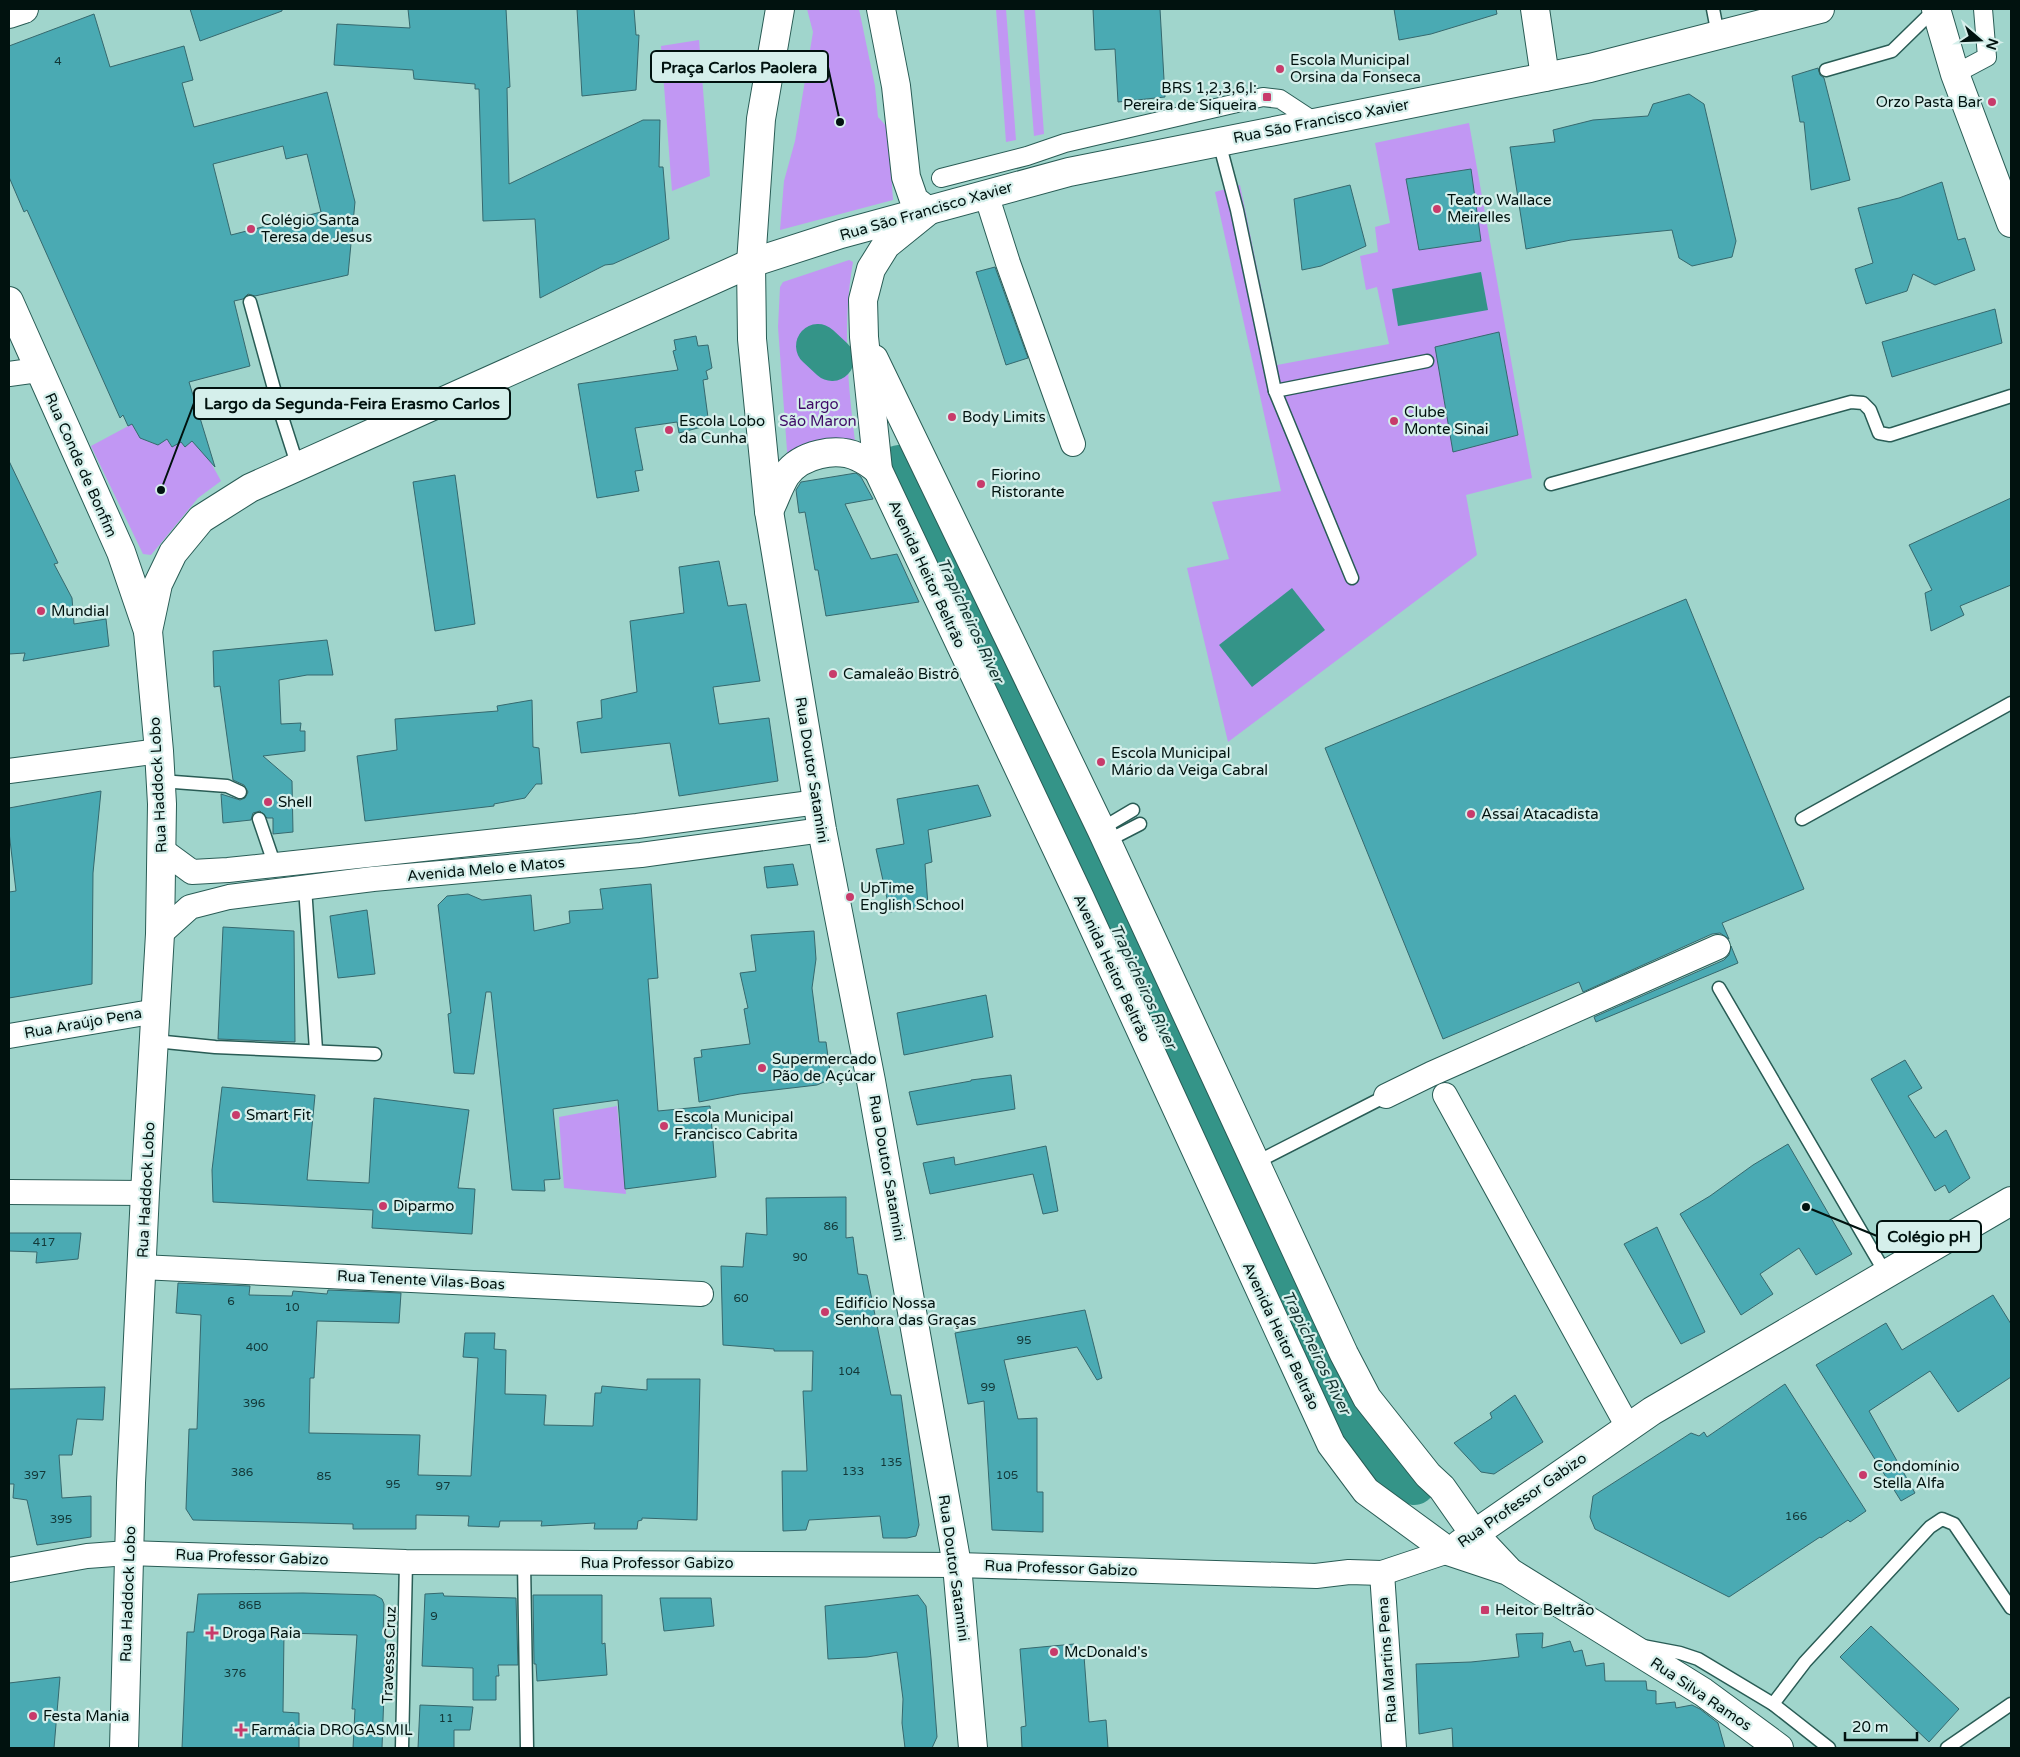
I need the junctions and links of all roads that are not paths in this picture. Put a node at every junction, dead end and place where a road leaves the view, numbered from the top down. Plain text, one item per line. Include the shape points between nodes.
1 (24, 9) edge
2 (780, 9) edge
3 (881, 9) edge
4 (1535, 9) edge
5 (1713, 9) edge
6 (1936, 9) edge
7 (1983, 9) edge
8 (1810, 10) edge
9 (9, 14) edge
10 (1718, 35) junction
11 (1826, 70) dead end
12 (1955, 74) junction
13 (1545, 77) junction
14 (1314, 122) junction
15 (1219, 142) junction
16 (941, 178) dead end
17 (986, 194) junction
18 (928, 211) junction
19 (2011, 223) edge
20 (751, 263) junction
21 (9, 301) edge
22 (250, 302) dead end
23 (864, 337) junction
24 (1427, 361) dead end
25 (38, 370) junction
26 (9, 374) edge
27 (1275, 391) junction
28 (2011, 396) edge
29 (1073, 444) dead end
30 (298, 466) junction
31 (878, 470) junction
32 (1551, 484) dead end
33 (769, 511) junction
34 (1352, 578) dead end
35 (148, 631) junction
36 (2011, 703) edge
37 (159, 751) junction
38 (9, 771) edge
39 (161, 782) junction
40 (240, 792) dead end
41 (818, 802) junction
42 (1133, 810) dead end
43 (259, 819) dead end
44 (1802, 819) dead end
45 (1140, 824) dead end
46 (822, 830) junction
47 (1104, 835) junction
48 (508, 840) junction
49 (639, 841) junction
50 (162, 850) junction
51 (371, 854) junction
52 (274, 863) junction
53 (512, 868) junction
54 (373, 879) junction
55 (305, 888) junction
56 (160, 934) junction
57 (1718, 947) dead end
58 (1719, 988) dead end
59 (157, 1011) junction
60 (9, 1036) edge
61 (155, 1041) junction
62 (316, 1050) junction
63 (375, 1054) dead end
64 (1445, 1094) dead end
65 (1386, 1096) joint
66 (1256, 1163) junction
67 (9, 1192) edge
68 (145, 1193) junction
69 (2011, 1200) edge
70 (141, 1267) junction
71 (1886, 1274) junction
72 (700, 1294) dead end
73 (1628, 1427) junction
74 (1475, 1534) junction
75 (1448, 1552) junction
76 (128, 1553) junction
77 (406, 1562) junction
78 (524, 1562) junction
79 (957, 1565) junction
80 (9, 1570) edge
81 (1508, 1571) junction
82 (1382, 1573) junction
83 (2011, 1608) edge
84 (1621, 1641) junction
85 (1773, 1704) junction
86 (2011, 1704) edge
87 (124, 1748) edge
88 (402, 1748) edge
89 (527, 1748) edge
90 (973, 1748) edge
91 (1394, 1748) edge
92 (1779, 1748) edge
93 (1829, 1748) edge
94 (1947, 1748) edge

1 - 9 main road
2 - 20 main road via 761,119
3 - 18 main road via 896,86 906,177 914,200
4 - 13 main road
5 - 10 lane
6 - 11 lane via 1892,51
6 - 12 main road
7 - 12 street via 1987,58
8 - 10 main road, Rua São Francisco Xavier
10 - 13 main road, Rua São Francisco Xavier
12 - 19 main road
13 - 14 main road, Rua São Francisco Xavier
14 - 15 main road, Rua São Francisco Xavier
14 - 16 street via 1280,99 1263,97 1065,144
15 - 17 main road, Rua São Francisco Xavier via 1069,172
15 - 27 lane via 1237,210
17 - 18 main road, Rua São Francisco Xavier
17 - 29 street
18 - 20 main road, Rua São Francisco Xavier
18 - 23 main road, Avenida Heitor Beltrão via 886,245 872,270 864,300
20 - 30 main road, Rua São Francisco Xavier
20 - 33 main road, Rua Doutor Satamini via 752,339
21 - 25 main road, Rua Conde de Bonfim
22 - 30 lane
23 - 31 main road, Avenida Heitor Beltrão
23 - 47 main road, Avenida Heitor Beltrão
24 - 27 lane
25 - 26 street
25 - 35 main road, Rua Conde de Bonfim via 121,552
27 - 34 lane
28 - 32 lane via 1890,435 1879,433 1870,410 1863,403 1852,402
30 - 35 main road, Rua São Francisco Xavier via 250,488 201,519 173,553 158,584
31 - 33 main road via 858,457 840,452 804,460 787,474
31 - 75 main road, Avenida Heitor Beltrão via 1080,898 1331,1444 1366,1490
33 - 41 main road, Rua Doutor Satamini
35 - 37 main road, Rua Haddock Lobo
36 - 44 lane
37 - 38 street
37 - 39 main road, Rua Haddock Lobo
39 - 40 lane via 227,786
39 - 50 main road, Rua Haddock Lobo
41 - 46 main road, Rua Doutor Satamini
41 - 49 street, Avenida Melo e Matos
42 - 47 lane
43 - 52 lane
45 - 47 lane
46 - 49 street, Avenida Melo e Matos
46 - 79 main road, Rua Doutor Satamini via 871,1081
47 - 66 main road, Avenida Heitor Beltrão
48 - 49 street, Avenida Melo e Matos
48 - 51 street, Avenida Melo e Matos
48 - 53 lane
49 - 53 street, Avenida Melo e Matos
50 - 52 street, Avenida Melo e Matos via 192,872
50 - 56 main road, Rua Haddock Lobo
51 - 52 street, Avenida Melo e Matos
51 - 54 lane
53 - 54 street, Avenida Melo e Matos
54 - 55 street, Avenida Melo e Matos
55 - 56 street, Avenida Melo e Matos via 229,897 190,907
55 - 62 lane
56 - 59 main road, Rua Haddock Lobo
57 - 65 street
58 - 71 lane
59 - 60 street, Rua Araújo Pena
59 - 61 main road, Rua Haddock Lobo
61 - 62 lane via 214,1047
61 - 68 main road, Rua Haddock Lobo
62 - 63 lane
64 - 73 street
65 - 66 lane
66 - 74 main road, Avenida Heitor Beltrão via 1367,1398 1442,1488
67 - 68 street
68 - 70 main road, Rua Haddock Lobo
69 - 71 main road, Rua Professor Gabizo
70 - 72 street, Rua Tenente Vilas-Boas
70 - 76 main road, Rua Haddock Lobo
71 - 73 main road, Rua Professor Gabizo
73 - 74 main road, Rua Professor Gabizo
74 - 75 main road, Rua Professor Gabizo
74 - 81 main road, Rua Silva Ramos
75 - 81 main road, Rua Silva Ramos
75 - 82 street, Rua Professor Gabizo
76 - 77 street, Rua Professor Gabizo
76 - 80 street, Rua Professor Gabizo via 87,1556
76 - 87 main road, Rua Haddock Lobo
77 - 78 street, Rua Professor Gabizo
77 - 88 lane, Travessa Cruz
78 - 79 street, Rua Professor Gabizo
78 - 89 lane
79 - 82 street, Rua Professor Gabizo via 1316,1576
79 - 90 main road, Rua Doutor Satamini
81 - 84 main road, Rua Silva Ramos
82 - 91 street, Rua Martins Pena
83 - 85 lane via 1954,1524 1942,1519 1930,1527 1805,1662
84 - 85 lane, Rua Silva Ramos via 1698,1659
84 - 92 main road, Rua Silva Ramos via 1703,1692
85 - 93 lane, Rua Silva Ramos
86 - 94 lane

